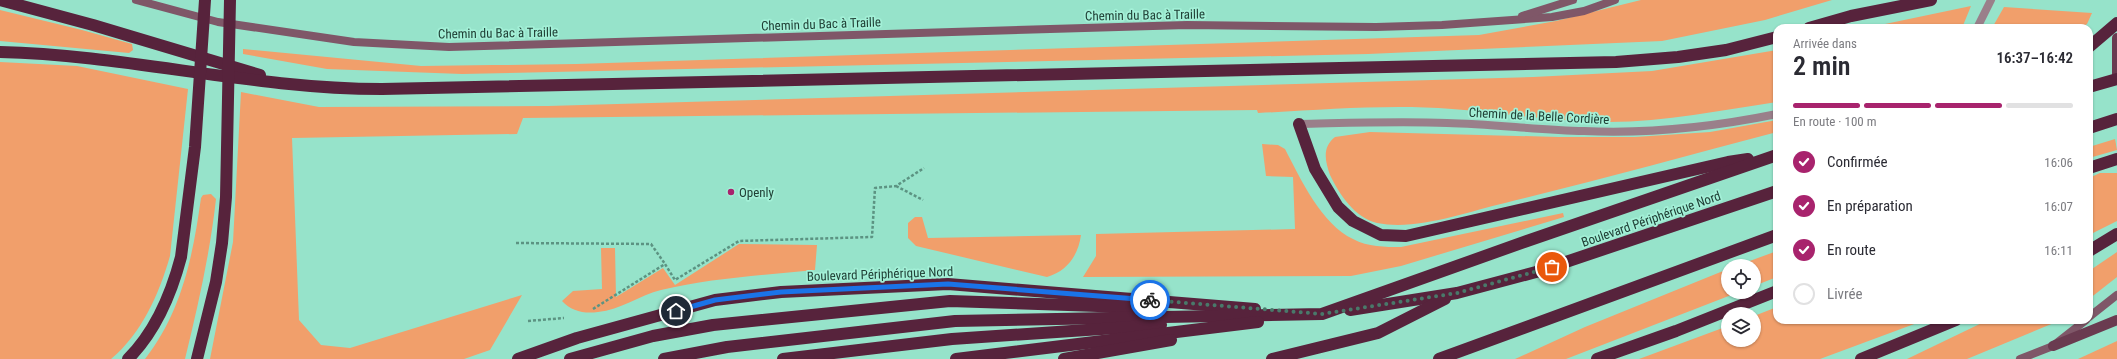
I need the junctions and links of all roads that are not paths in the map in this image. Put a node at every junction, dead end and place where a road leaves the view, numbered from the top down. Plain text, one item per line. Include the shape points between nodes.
1 (0, 0) edge
2 (136, 0) edge
3 (205, 0) edge
4 (230, 0) edge
5 (1573, 0) edge
6 (1615, 0) edge
7 (1930, 0) edge
8 (1991, 0) edge
9 (1512, 19) junction
10 (2117, 23) edge
11 (1823, 24) edge
12 (1979, 24) edge
13 (1773, 38) edge
14 (2117, 38) edge
15 (2093, 44) edge
16 (0, 52) edge
17 (2117, 80) edge
18 (304, 86) junction
19 (2093, 86) edge
20 (1773, 115) edge
21 (2117, 119) edge
22 (1299, 124) joint
23 (2093, 127) edge
24 (1773, 156) edge
25 (1773, 156) edge
26 (2117, 159) edge
27 (2093, 167) edge
28 (1773, 192) edge
29 (2117, 234) edge
30 (1773, 237) edge
31 (2093, 249) edge
32 (1457, 293) junction
33 (1773, 293) edge
34 (2117, 295) edge
35 (1322, 314) junction
36 (2093, 314) edge
37 (2117, 320) edge
38 (1946, 324) edge
39 (2081, 324) edge
40 (2053, 346) junction
41 (128, 359) edge
42 (197, 359) edge
43 (518, 359) edge
44 (570, 359) edge
45 (664, 359) edge
46 (782, 359) edge
47 (956, 359) edge
48 (1064, 359) edge
49 (1272, 359) edge
50 (1439, 359) edge
51 (1596, 359) edge
52 (1861, 359) edge
53 (2020, 359) edge

1 - 18 highway
2 - 9 main road, Chemin du Bac à Traille via 218,22 354,42 449,47 1187,25 1376,27
3 - 41 highway via 195,147 185,236 177,273 162,311 152,330
4 - 42 highway via 226,197 222,243 216,282
5 - 9 main road, Chemin du Bac à Traille
6 - 9 main road, Chemin du Bac à Traille via 1584,11 1552,17
7 - 11 highway
8 - 12 street
10 - 15 highway
13 - 18 highway via 1726,50 1616,62 546,86 340,89
14 - 17 main road
16 - 18 highway via 99,60
17 - 19 highway
20 - 22 street, Chemin de la Belle Cordière via 1676,130 1631,132 1442,122
21 - 23 highway
22 - 24 highway via 1314,169 1338,207 1353,221 1380,235 1406,236 1728,162
25 - 35 highway
26 - 27 highway
28 - 32 highway, Boulevard Périphérique Nord via 1536,272
29 - 31 highway
30 - 50 highway
32 - 35 highway, Boulevard Périphérique Nord
32 - 49 highway via 1378,333
33 - 51 highway
34 - 36 main road
35 - 43 highway, Boulevard Périphérique Nord via 948,284 781,292 715,300 577,338
35 - 44 highway, Boulevard Périphérique Nord via 950,301 713,325 653,336
35 - 45 highway via 955,321 727,347
35 - 46 highway, Boulevard Périphérique Nord via 952,339
35 - 47 highway, Boulevard Périphérique Nord
35 - 48 highway, Boulevard Périphérique Nord
37 - 40 main road
38 - 52 highway
39 - 40 main road
40 - 53 main road

